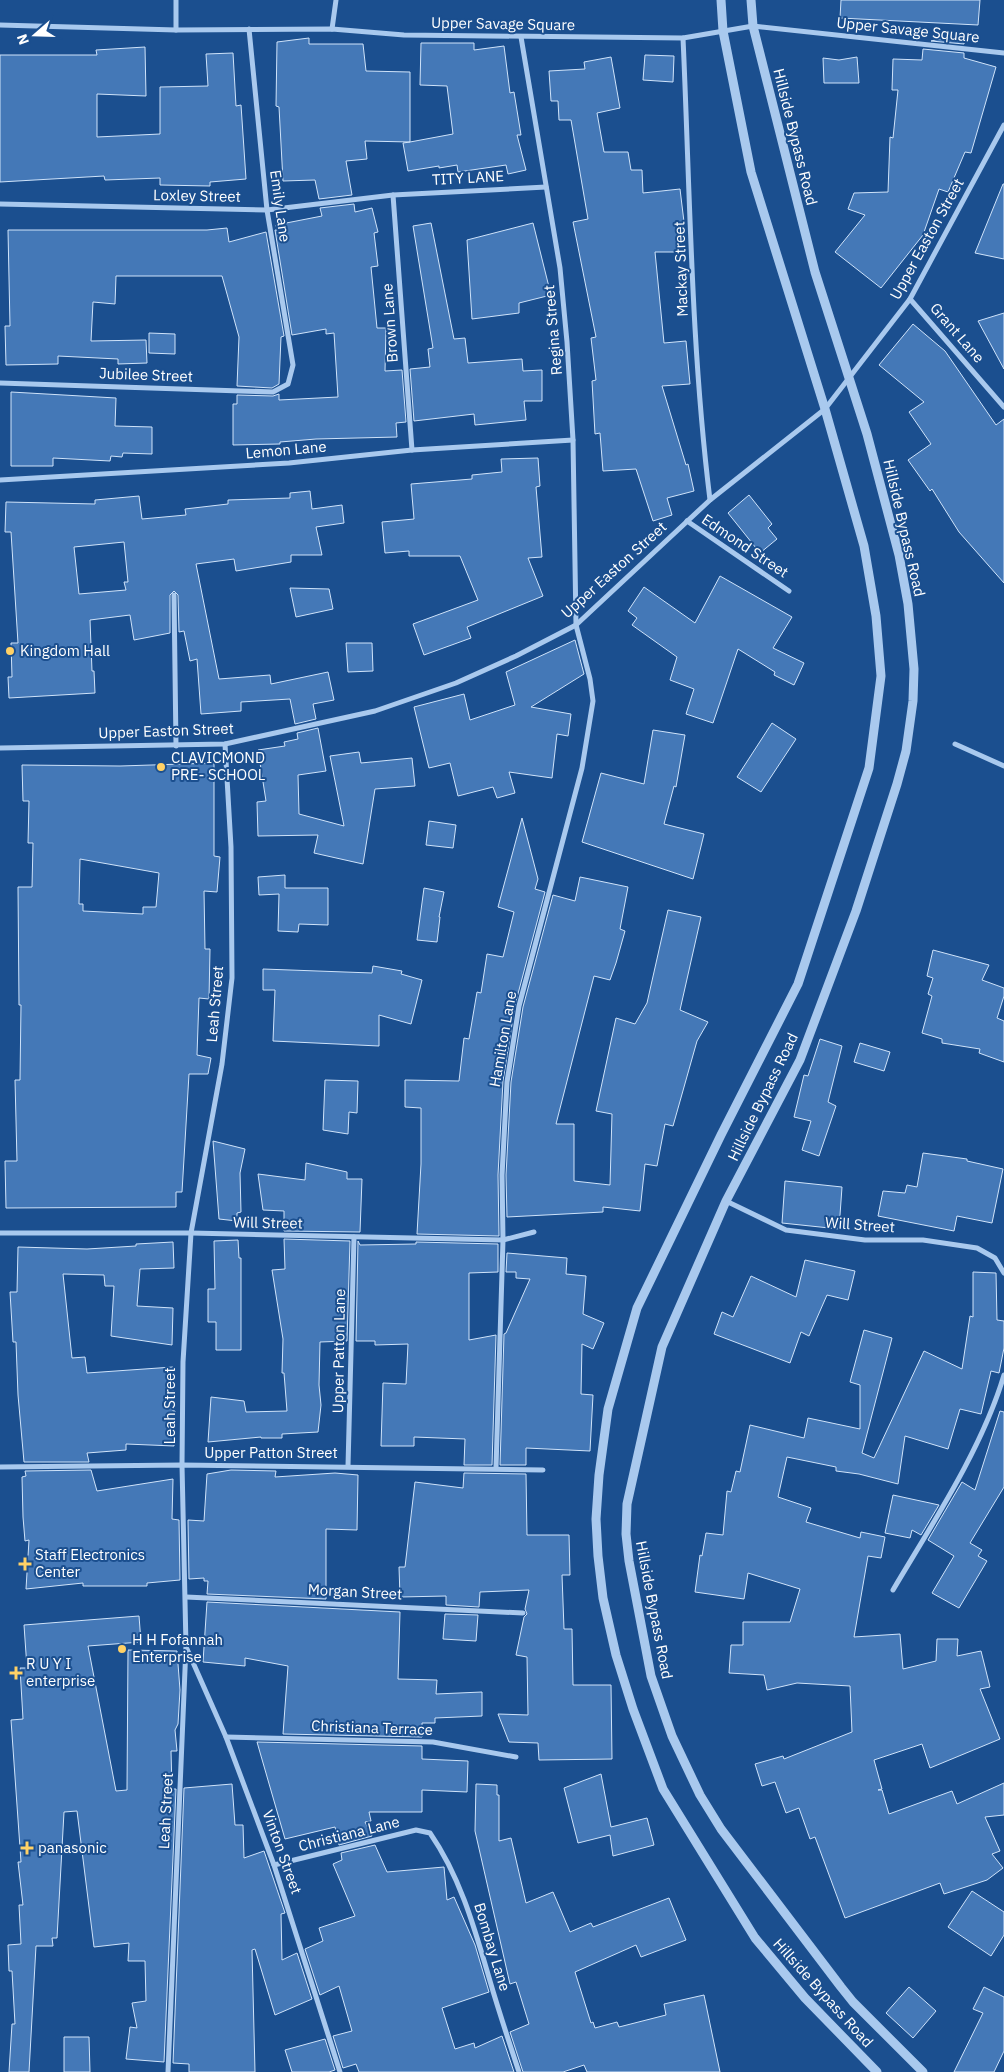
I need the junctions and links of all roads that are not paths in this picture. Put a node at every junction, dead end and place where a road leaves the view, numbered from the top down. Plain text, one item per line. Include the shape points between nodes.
1 (176, 0) edge
2 (336, 0) edge
3 (721, 0) edge
4 (751, 0) edge
5 (0, 25) edge
6 (753, 26) junction
7 (249, 29) junction
8 (332, 29) junction
9 (176, 30) junction
10 (722, 31) junction
11 (521, 37) junction
12 (683, 38) junction
13 (1004, 53) edge
14 (1004, 125) edge
15 (546, 187) junction
16 (393, 195) junction
17 (0, 204) edge
18 (267, 210) junction
19 (910, 299) junction
20 (849, 377) junction
21 (0, 383) edge
22 (288, 384) joint
23 (1004, 407) edge
24 (825, 410) junction
25 (573, 440) junction
26 (412, 450) junction
27 (0, 480) edge
28 (710, 500) junction
29 (687, 521) junction
30 (789, 591) dead end
31 (174, 595) dead end
32 (576, 624) junction
33 (225, 744) junction
34 (955, 744) dead end
35 (176, 746) junction
36 (0, 748) edge
37 (1004, 766) edge
38 (726, 1201) junction
39 (534, 1232) dead end
40 (0, 1233) edge
41 (191, 1233) junction
42 (354, 1237) junction
43 (503, 1240) junction
44 (1004, 1272) edge
45 (1004, 1375) edge
46 (182, 1465) junction
47 (0, 1466) edge
48 (348, 1466) junction
49 (496, 1468) junction
50 (543, 1470) dead end
51 (893, 1590) dead end
52 (186, 1597) junction
53 (523, 1612) dead end
54 (186, 1646) junction
55 (226, 1737) junction
56 (516, 1757) dead end
57 (430, 1834) joint
58 (274, 1865) junction
59 (168, 2072) edge
60 (340, 2072) edge
61 (519, 2072) edge
62 (877, 2072) edge
63 (923, 2072) edge

1 - 9 street
2 - 8 street
3 - 10 street, Hillside Bypass Road
4 - 6 street, Hillside Bypass Road
5 - 9 street, Upper Savage Square
6 - 10 street, Upper Savage Square
6 - 13 street, Upper Savage Square
6 - 20 street, Hillside Bypass Road via 815,272
7 - 8 street, Upper Savage Square
7 - 9 street, Upper Savage Square
7 - 18 street, Emily Lane
8 - 11 street, Upper Savage Square via 404,35
10 - 12 street, Upper Savage Square
10 - 24 street, Hillside Bypass Road via 751,172
11 - 12 street, Upper Savage Square
11 - 15 street, Regina Street
12 - 28 street, Mackay Street via 698,370
14 - 19 street, Upper Easton Street
15 - 16 street, TITY LANE
15 - 25 street, Regina Street via 560,268
16 - 18 street, Loxley Street
16 - 26 street, Brown Lane
17 - 18 street, Loxley Street
18 - 22 street, Emily Lane via 294,365
19 - 20 street, Upper Easton Street
19 - 23 street, Grant Lane
20 - 24 street, Upper Easton Street
20 - 38 street, Hillside Bypass Road via 899,555 908,604 914,669 906,751 856,911 800,1060
21 - 22 street, Jubilee Street via 273,392
24 - 28 street, Upper Easton Street
24 - 62 street, Hillside Bypass Road via 864,546 876,616 881,676 869,768 798,984 637,1308 608,1409 596,1519 603,1598 616,1655 663,1789 755,1938 805,1998
25 - 26 street, Lemon Lane
25 - 32 street, Regina Street
26 - 27 street, Lemon Lane via 279,464
28 - 29 street, Upper Easton Street
29 - 30 street, Edmond Street
29 - 32 street, Upper Easton Street
31 - 35 street
32 - 33 street, Upper Easton Street via 456,683 375,711
32 - 43 street, Hamilton Lane via 593,701 582,768 519,1006 507,1082 502,1175
33 - 35 street, Upper Easton Street
33 - 41 street, Leah Street via 232,978 222,1064
34 - 37 street
35 - 36 street, Upper Easton Street
38 - 44 street, Will Street via 786,1230 865,1240 923,1240 977,1248 995,1258
38 - 63 street, Hillside Bypass Road via 662,1347 627,1504 629,1561 651,1676 672,1736 700,1795 721,1829 847,1994
39 - 43 street, Will Street
40 - 41 street, Will Street
41 - 42 street, Will Street
41 - 46 street, Leah Street via 183,1362
42 - 43 street, Will Street
42 - 48 street, Upper Patton Lane
43 - 49 street, Hamilton Lane
45 - 51 street via 954,1487
46 - 47 street, Upper Patton Street
46 - 48 street, Upper Patton Street
46 - 52 street, Leah Street
48 - 49 street, Upper Patton Street
49 - 50 street, Upper Patton Street
52 - 53 street, Morgan Street
52 - 54 street, Leah Street
54 - 55 street, Vinton Street
54 - 59 street, Leah Street
55 - 56 street, Christiana Terrace via 433,1742
55 - 58 street, Vinton Street
57 - 58 street, Christiana Lane via 416,1830
57 - 61 street, Bombay Lane via 469,1908
58 - 60 street, Vinton Street

